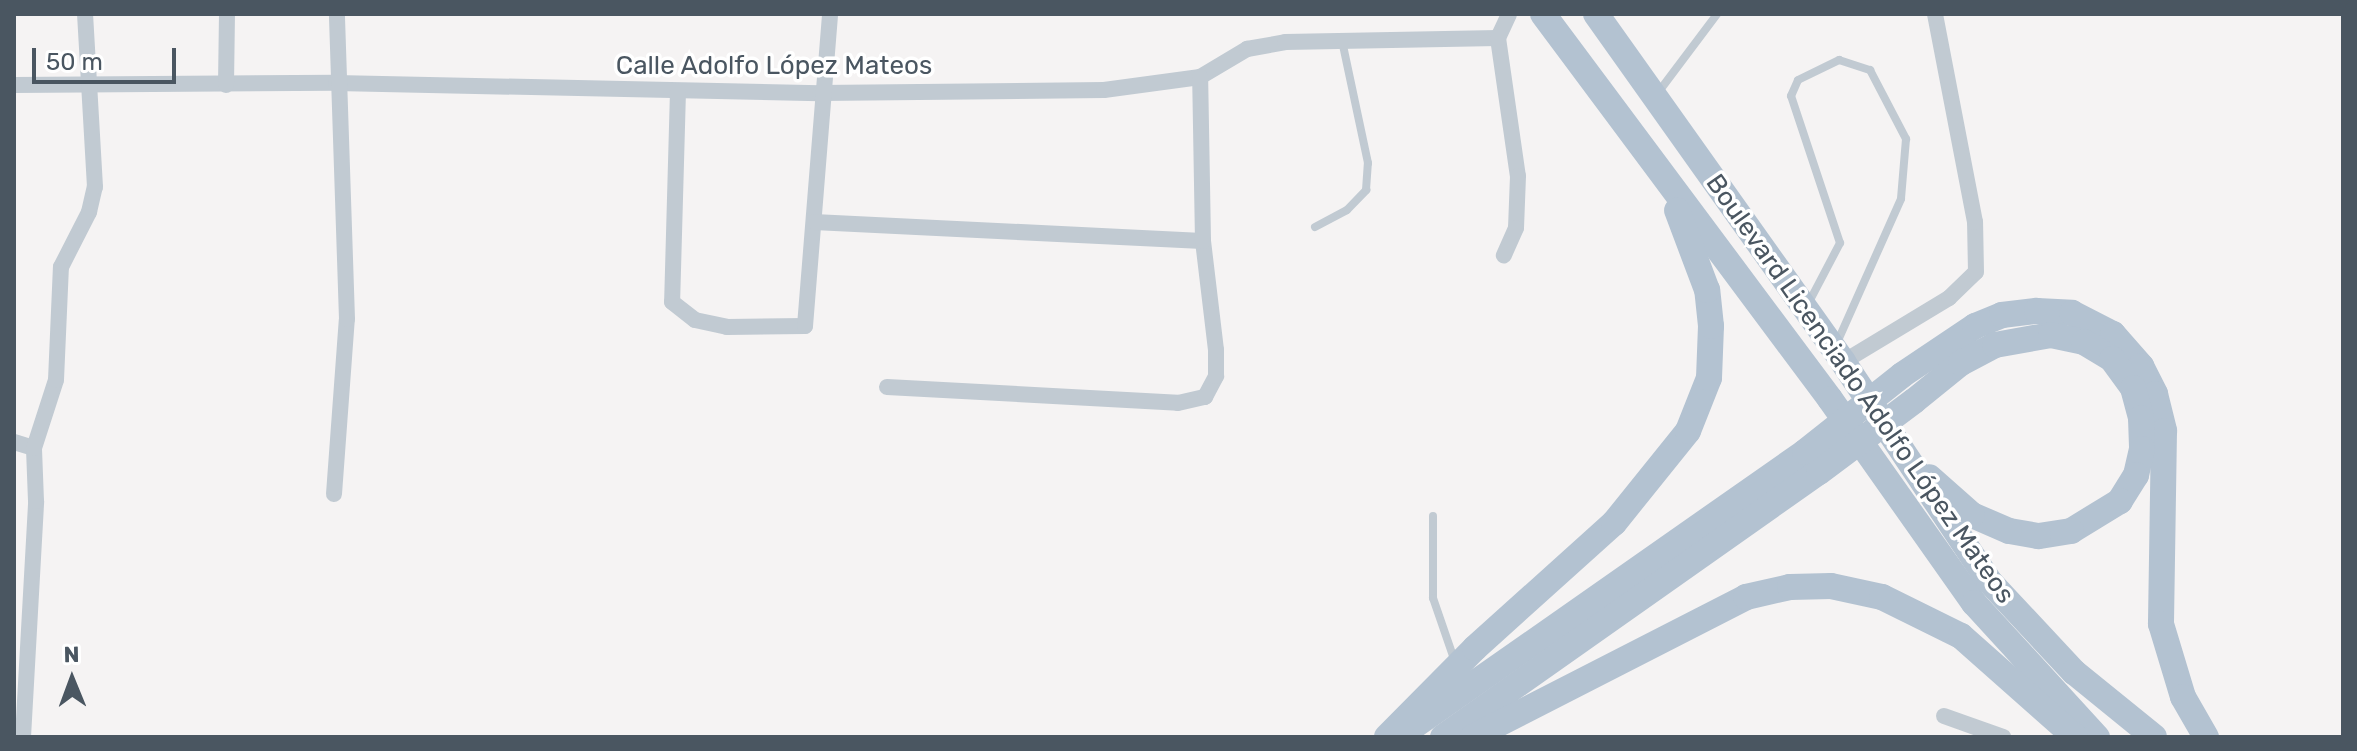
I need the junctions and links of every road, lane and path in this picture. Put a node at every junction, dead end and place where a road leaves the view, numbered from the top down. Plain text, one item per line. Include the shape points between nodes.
1 (85, 14) edge
2 (227, 14) edge
3 (337, 14) edge
4 (830, 14) edge
5 (1509, 14) edge
6 (1543, 14) edge
7 (1596, 14) edge
8 (1717, 14) edge
9 (1935, 14) edge
10 (1498, 38) junction
11 (1342, 41) junction
12 (1200, 77) junction
13 (336, 83) junction
14 (14, 85) edge
15 (226, 85) junction
16 (92, 88) junction
17 (678, 91) junction
18 (820, 93) junction
19 (1655, 98) junction
20 (1662, 173) junction
21 (814, 222) junction
22 (1315, 227) dead end
23 (1203, 241) junction
24 (1504, 255) dead end
25 (1805, 309) junction
26 (1838, 356) junction
27 (887, 387) dead end
28 (14, 442) edge
29 (1896, 447) junction
30 (34, 448) junction
31 (1812, 462) junction
32 (334, 494) dead end
33 (1433, 516) dead end
34 (1456, 667) junction
35 (1944, 716) dead end
36 (23, 737) edge
37 (1387, 737) edge
38 (1396, 737) edge
39 (1443, 737) edge
40 (1473, 737) edge
41 (2003, 737) edge
42 (2075, 737) edge
43 (2097, 737) edge
44 (2154, 737) edge
45 (2206, 737) edge

1 - 16 street
2 - 15 street
3 - 13 street
4 - 18 street
5 - 10 street
6 - 20 main road, Boulevard Licenciado Adolfo López Mateos
7 - 19 main road, Boulevard Licenciado Adolfo López Mateos
8 - 19 lane
9 - 26 street via 1975,222 1976,272 1949,298
10 - 11 street, Calle Adolfo López Mateos
10 - 24 street via 1518,176 1518,213
11 - 12 street, Calle Adolfo López Mateos via 1247,49
11 - 22 lane via 1368,163 1366,190 1347,210
12 - 18 street, Calle Adolfo López Mateos via 1104,90
12 - 23 street
13 - 15 street, Calle Adolfo López Mateos
13 - 17 street, Calle Adolfo López Mateos
13 - 32 street via 347,319
14 - 16 street, Calle Adolfo López Mateos
15 - 16 street, Calle Adolfo López Mateos
16 - 30 street via 95,187 89,212 61,267 56,380
17 - 18 street, Calle Adolfo López Mateos
17 - 21 street via 672,302 695,320 727,327 805,326
18 - 21 street
19 - 25 main road, Boulevard Licenciado Adolfo López Mateos
20 - 34 main road via 1707,290 1711,326 1709,378 1688,431 1614,523
20 - 43 main road, Boulevard Licenciado Adolfo López Mateos via 1974,603
21 - 23 street
23 - 27 street via 1216,376 1212,389 1196,402
25 - 26 main road, Boulevard Licenciado Adolfo López Mateos
25 - 26 lane via 1840,243 1791,96 1798,80 1839,60 1870,70 1906,139 1901,199
26 - 29 main road, Boulevard Licenciado Adolfo López Mateos
28 - 30 street
29 - 31 main road, bridge via 1972,515 2009,531 2038,536 2071,531 2120,501 2136,475 2142,449 2133,388 2112,359 2084,342 2051,335 1995,345 1961,363 1914,401
29 - 44 main road, Boulevard Licenciado Adolfo López Mateos via 1989,581 2074,672
30 - 36 street via 36,501
31 - 38 main road
31 - 39 main road
31 - 45 main road, bridge via 1902,375 1975,326 2002,315 2072,313 2113,334 2141,366 2164,431 2161,624 2183,697
33 - 34 lane via 1433,598
34 - 37 main road
35 - 41 street
40 - 42 main road via 1746,597 1790,587 1831,586 1882,597 1961,636

